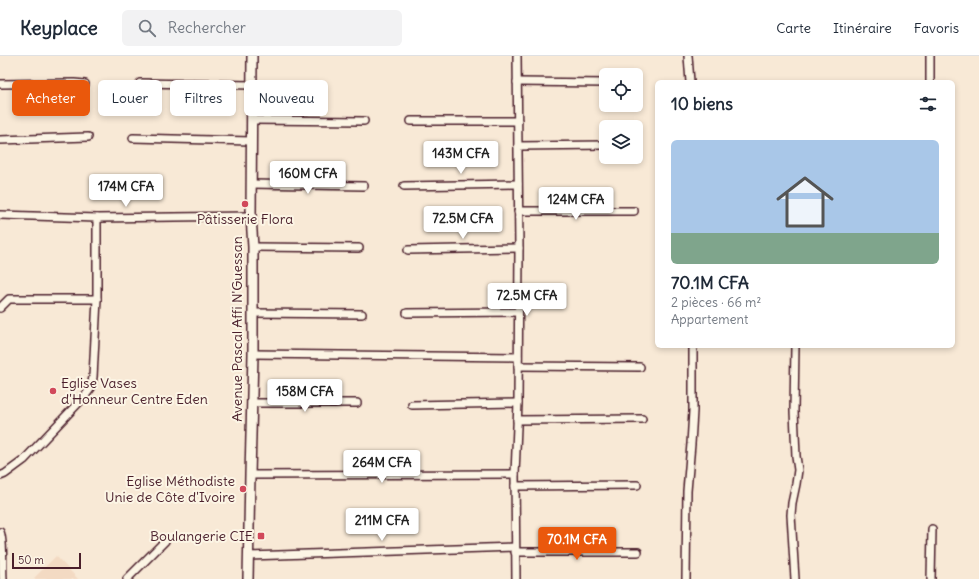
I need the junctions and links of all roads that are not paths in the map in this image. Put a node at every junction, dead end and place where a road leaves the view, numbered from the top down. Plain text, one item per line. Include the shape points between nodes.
1 (252, 56) edge
2 (517, 56) edge
3 (688, 56) edge
4 (930, 56) edge
5 (252, 80) edge
6 (690, 80) edge
7 (930, 80) edge
8 (517, 82) junction
9 (162, 83) edge
10 (599, 83) edge
11 (0, 84) edge
12 (12, 84) edge
13 (244, 85) edge
14 (252, 116) edge
15 (252, 120) junction
16 (364, 121) dead end
17 (411, 121) dead end
18 (518, 121) junction
19 (88, 137) dead end
20 (133, 138) dead end
21 (0, 140) edge
22 (251, 141) junction
23 (599, 145) edge
24 (518, 146) junction
25 (252, 184) junction
26 (518, 184) junction
27 (364, 186) dead end
28 (404, 186) dead end
29 (518, 211) junction
30 (634, 211) dead end
31 (0, 216) edge
32 (251, 216) junction
33 (97, 218) junction
34 (253, 247) junction
35 (359, 248) dead end
36 (519, 248) junction
37 (408, 250) dead end
38 (97, 299) junction
39 (0, 308) edge
40 (518, 312) junction
41 (253, 313) junction
42 (407, 313) dead end
43 (362, 314) dead end
44 (693, 348) edge
45 (795, 348) edge
46 (253, 354) junction
47 (518, 357) junction
48 (518, 366) junction
49 (640, 367) dead end
50 (252, 403) junction
51 (358, 403) dead end
52 (518, 403) junction
53 (412, 405) dead end
54 (642, 419) dead end
55 (517, 420) junction
56 (515, 474) junction
57 (250, 475) junction
58 (0, 476) edge
59 (637, 485) dead end
60 (515, 486) junction
61 (932, 529) dead end
62 (0, 532) edge
63 (165, 541) dead end
64 (515, 550) junction
65 (638, 552) dead end
66 (249, 556) junction
67 (2, 578) edge
68 (127, 579) edge
69 (248, 579) edge
70 (516, 579) edge
71 (686, 579) edge
72 (795, 579) edge
73 (931, 579) edge

1 - 5 street, Avenue Pascal Affi N'Guessan
2 - 8 street
3 - 6 street
4 - 7 street
8 - 10 street
8 - 18 street
9 - 13 street
11 - 12 street
14 - 15 street, Avenue Pascal Affi N'Guessan
15 - 16 street
15 - 22 street, Avenue Pascal Affi N'Guessan
17 - 18 street
18 - 24 street
19 - 21 street
20 - 22 street
22 - 25 street, Avenue Pascal Affi N'Guessan
23 - 24 street
24 - 26 street
25 - 27 street
25 - 32 street, Avenue Pascal Affi N'Guessan
26 - 28 street
26 - 29 street
29 - 30 street
29 - 36 street
31 - 33 street
32 - 33 street
32 - 34 street, Avenue Pascal Affi N'Guessan
33 - 38 street
34 - 35 street
34 - 41 street, Avenue Pascal Affi N'Guessan
36 - 37 street
36 - 40 street
38 - 39 street via 9,300
38 - 58 street via 91,388 24,460
40 - 42 street
40 - 47 street
41 - 43 street
41 - 46 street, Avenue Pascal Affi N'Guessan
44 - 71 street
45 - 72 street via 794,411 798,470 791,515
46 - 47 street
46 - 50 street, Avenue Pascal Affi N'Guessan
47 - 48 street
48 - 49 street
48 - 52 street
50 - 51 street
50 - 57 street, Avenue Pascal Affi N'Guessan
52 - 53 street
52 - 55 street
54 - 55 street
55 - 56 street
56 - 57 street
56 - 60 street
57 - 66 street, Avenue Pascal Affi N'Guessan
59 - 60 street
60 - 64 street
61 - 73 street
62 - 67 street
63 - 68 street
64 - 65 street
64 - 66 street
64 - 70 street
66 - 69 street, Avenue Pascal Affi N'Guessan

